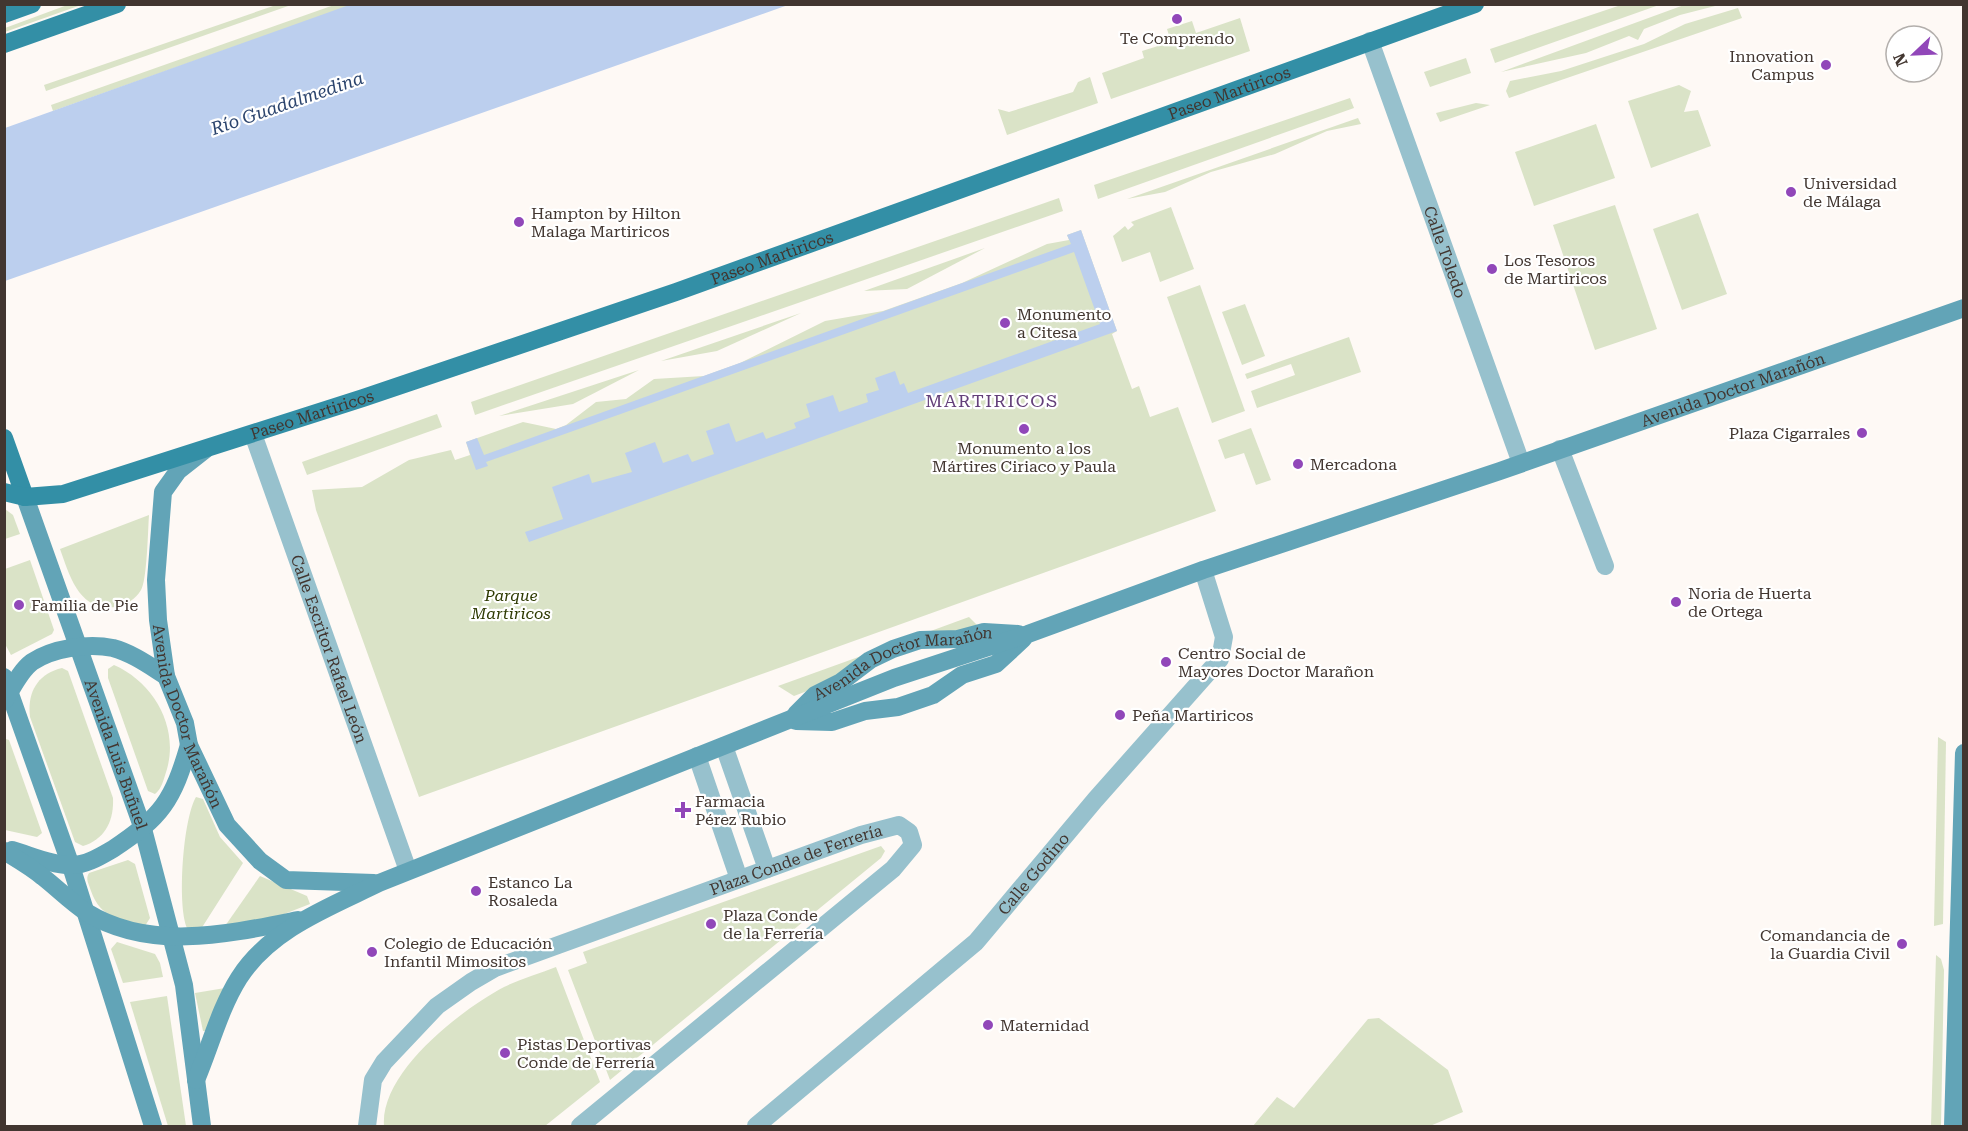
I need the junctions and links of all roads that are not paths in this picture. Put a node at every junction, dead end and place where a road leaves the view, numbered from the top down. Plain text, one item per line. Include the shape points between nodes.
1 (32, 4) edge
2 (117, 4) edge
3 (1475, 4) edge
4 (4, 14) edge
5 (1370, 41) junction
6 (4, 44) edge
7 (1964, 308) edge
8 (253, 434) junction
9 (4, 438) edge
10 (1560, 448) junction
11 (206, 449) junction
12 (1521, 463) junction
13 (4, 492) edge
14 (25, 497) junction
15 (1605, 566) dead end
16 (1203, 570) junction
17 (1029, 634) junction
18 (79, 647) junction
19 (166, 676) junction
20 (6, 690) edge
21 (788, 721) junction
22 (189, 745) junction
23 (724, 746) junction
24 (1964, 753) edge
25 (692, 757) junction
26 (143, 829) junction
27 (4, 849) edge
28 (406, 865) junction
29 (71, 866) junction
30 (767, 869) junction
31 (739, 879) junction
32 (379, 883) junction
33 (86, 912) junction
34 (311, 917) junction
35 (171, 938) junction
36 (240, 977) joint
37 (196, 1080) junction
38 (153, 1126) edge
39 (202, 1126) edge
40 (367, 1126) edge
41 (580, 1126) edge
42 (756, 1126) edge
43 (1953, 1126) edge

1 - 4 main road
2 - 6 main road
3 - 5 main road, Paseo Martiricos
5 - 8 main road, Paseo Martiricos via 698,284
5 - 12 street, Calle Toledo
7 - 10 main road, Avenida Doctor Marañón
8 - 11 main road, Paseo Martiricos
8 - 28 street, Calle Escritor Rafael León
9 - 14 main road, Avenida Luis Buñuel
10 - 12 main road, Avenida Doctor Marañón
10 - 15 street
11 - 14 main road, Paseo Martiricos via 63,494
11 - 19 main road, Avenida Doctor Marañón via 178,471 163,492 156,580
12 - 16 main road, Avenida Doctor Marañón
13 - 14 main road, Paseo Martiricos
14 - 18 main road, Avenida Luis Buñuel
16 - 17 main road, Avenida Doctor Marañón
16 - 42 street, Calle Godino via 1224,637 1220,658 976,942
17 - 21 main road, Avenida Doctor Marañón via 894,678
17 - 21 main road, Avenida Doctor Marañón via 996,664 962,675 933,695 832,722
17 - 21 main road, Avenida Doctor Marañón via 984,632 958,639 920,640 893,649 815,695
18 - 19 main road via 113,648
18 - 20 main road via 58,650 32,663
18 - 26 main road, Avenida Luis Buñuel
19 - 22 main road, Avenida Doctor Marañón via 185,723
20 - 29 main road
21 - 23 main road, Avenida Doctor Marañón
22 - 26 main road via 178,784
22 - 32 main road, Avenida Doctor Marañón via 227,825 260,861 286,880
23 - 25 main road, Avenida Doctor Marañón
23 - 30 street
24 - 43 main road
25 - 28 main road, Avenida Doctor Marañón via 678,756
25 - 31 street
25 - 32 main road, Avenida Doctor Marañón
26 - 29 main road via 97,858
26 - 35 main road, Avenida Luis Buñuel
27 - 29 main road
27 - 33 main road
28 - 32 main road, Avenida Doctor Marañón via 393,870
29 - 33 main road
30 - 31 street, Plaza Conde de Ferrería
30 - 41 street, Plaza Conde de Ferrería via 899,825 909,832 913,844 893,869
31 - 40 street, Plaza Conde de Ferrería via 495,968 471,982 437,1006 384,1062 373,1080
32 - 34 main road, Avenida Doctor Marañón
33 - 35 main road via 141,933
33 - 38 main road
34 - 35 main road via 246,930
34 - 36 main road, Avenida Doctor Marañón via 276,938
35 - 37 main road, Avenida Luis Buñuel via 184,985
36 - 37 main road, Avenida Luis Buñuel
37 - 39 main road, Avenida Luis Buñuel

